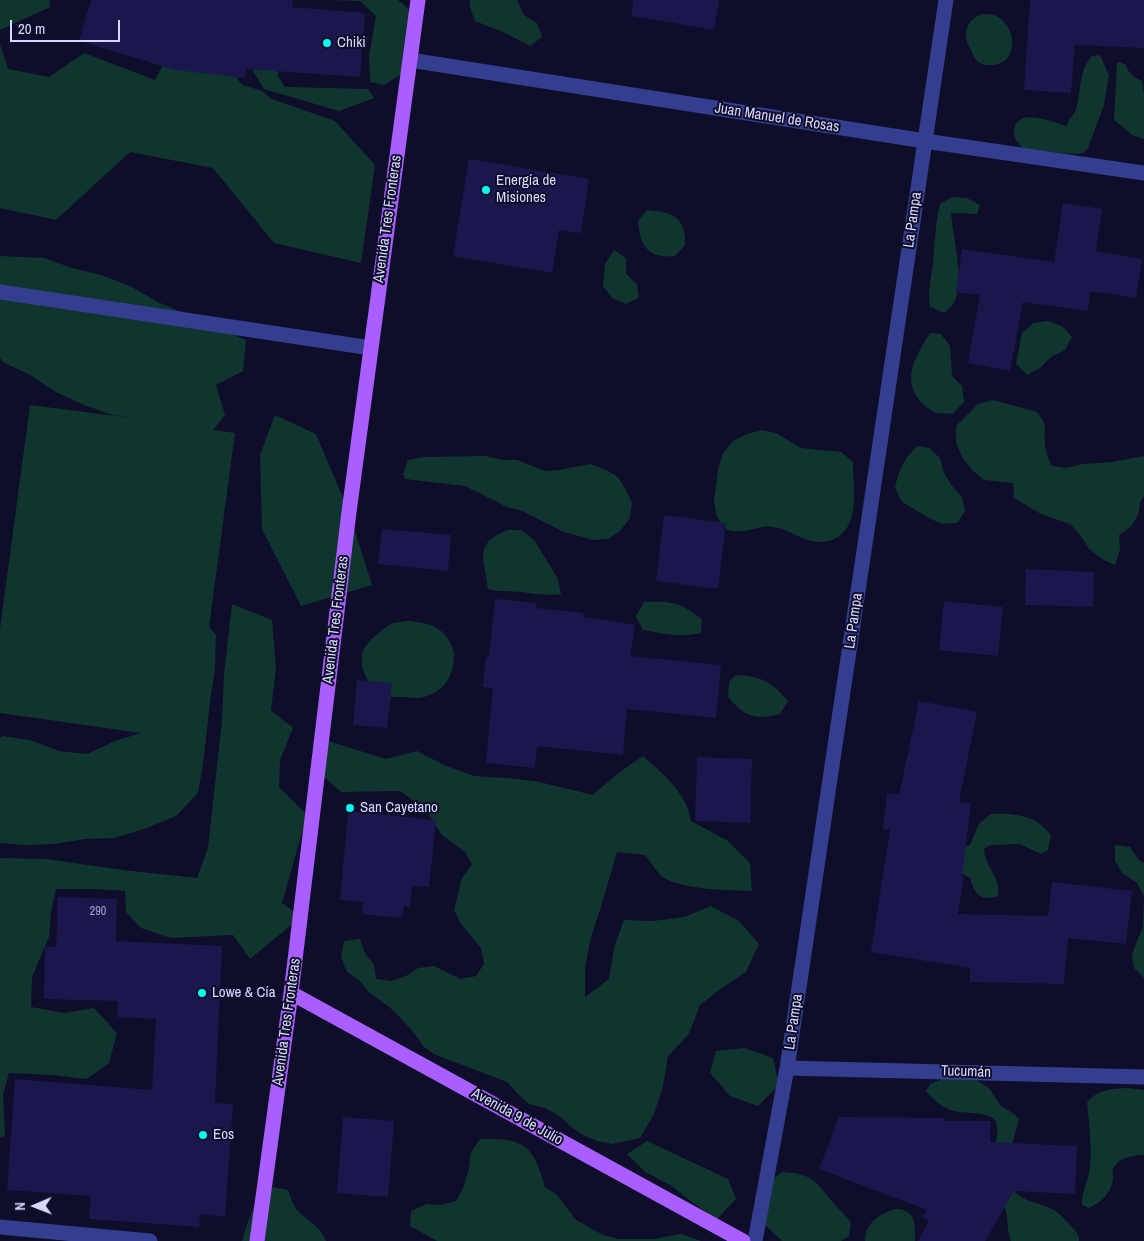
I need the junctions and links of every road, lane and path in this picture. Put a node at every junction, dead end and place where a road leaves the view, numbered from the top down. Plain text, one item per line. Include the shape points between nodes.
1 (418, 0) edge
2 (946, 0) edge
3 (410, 60) junction
4 (924, 141) junction
5 (1144, 173) edge
6 (0, 292) edge
7 (371, 348) junction
8 (291, 993) junction
9 (787, 1068) junction
10 (1144, 1077) edge
11 (0, 1227) edge
12 (150, 1241) edge
13 (257, 1241) edge
14 (743, 1241) edge
15 (755, 1241) edge

1 - 3 main road, Avenida Tres Fronteras
2 - 4 street, La Pampa
3 - 4 street, Juan Manuel de Rosas
3 - 7 main road, Avenida Tres Fronteras
4 - 5 street, Juan Manuel de Rosas
4 - 9 street, La Pampa
6 - 7 street
7 - 8 main road, Avenida Tres Fronteras via 347,521
8 - 13 main road, Avenida Tres Fronteras
8 - 14 main road, Avenida 9 de Julio
9 - 10 street, Tucumán
9 - 15 street, La Pampa
11 - 12 street

